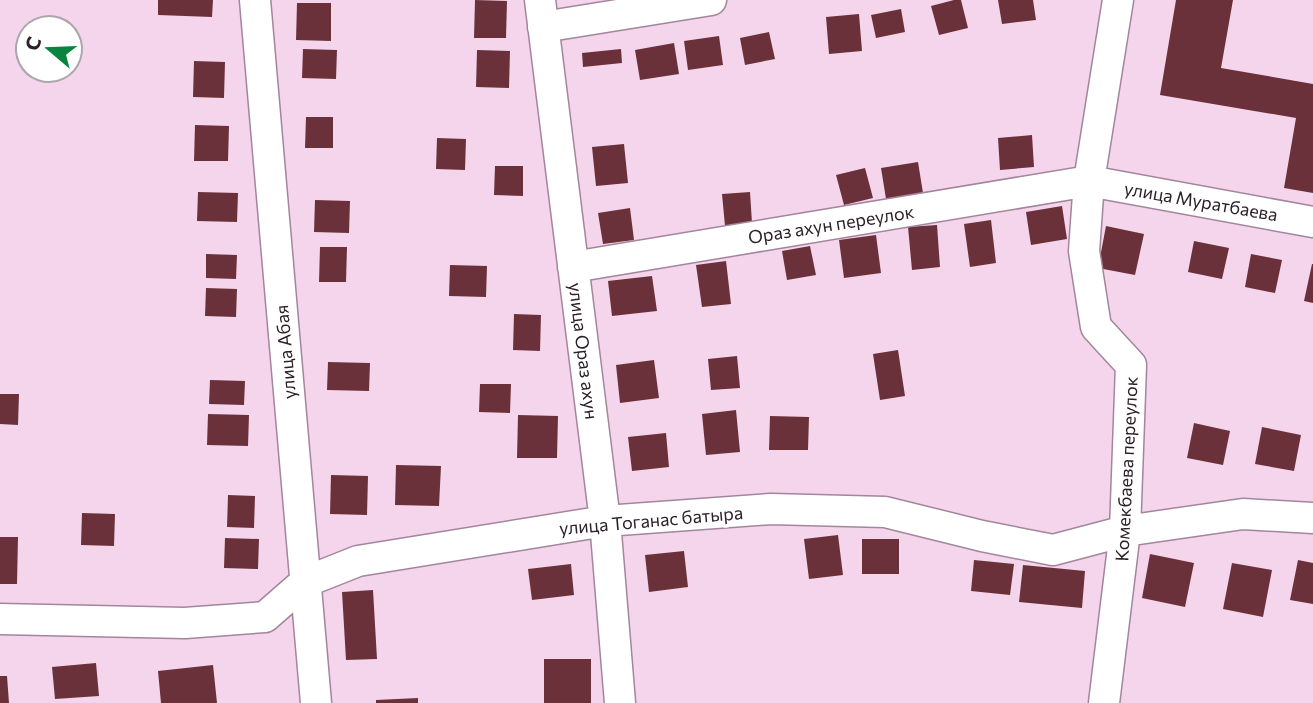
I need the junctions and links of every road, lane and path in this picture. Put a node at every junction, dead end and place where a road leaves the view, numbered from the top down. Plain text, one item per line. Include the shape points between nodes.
1 (255, 0) edge
2 (710, 0) edge
3 (1118, 0) edge
4 (541, 13) edge
5 (1089, 181) junction
6 (1313, 222) edge
7 (573, 267) junction
8 (1313, 518) edge
9 (605, 520) junction
10 (1125, 531) junction
11 (305, 582) junction
12 (0, 619) edge
13 (316, 703) edge
14 (620, 703) edge
15 (1104, 703) edge

1 - 11 street, улица Абая
2 - 4 street
3 - 5 street, Комекбаева переулок
4 - 7 street, улица Ораз ахун
5 - 6 street, улица Муратбаева
5 - 7 street, Ораз ахун переулок
5 - 10 street, Комекбаева переулок via 1084,251 1096,327 1131,365
7 - 9 street, улица Ораз ахун
8 - 10 street, улица Тоганас батыра via 1243,514
9 - 10 street, улица Тоганас батыра via 771,509 885,513 1054,550
9 - 11 street, улица Тоганас батыра via 358,561
9 - 14 street, улица Ораз ахун
10 - 15 street, Комекбаева переулок
11 - 12 street, улица Тоганас батыра via 265,617 185,624
11 - 13 street, улица Абая

